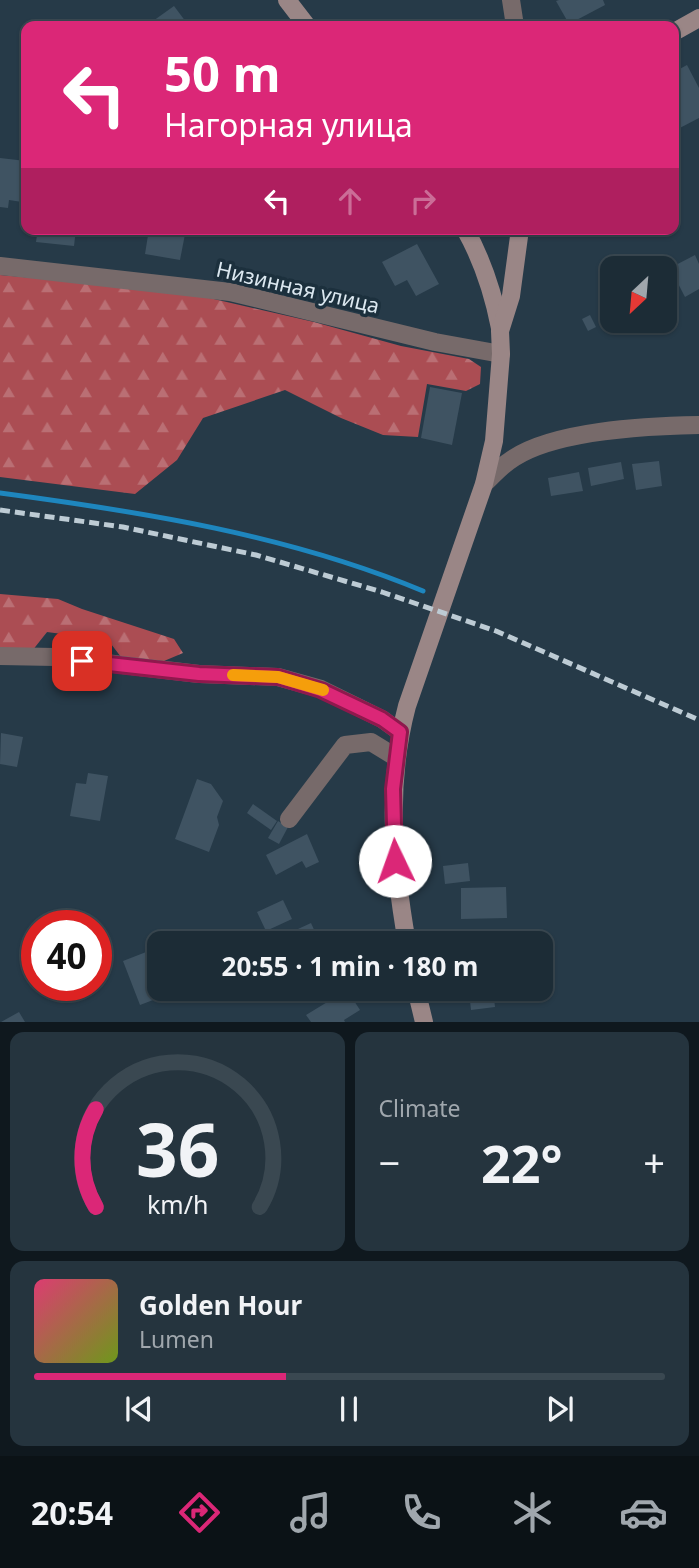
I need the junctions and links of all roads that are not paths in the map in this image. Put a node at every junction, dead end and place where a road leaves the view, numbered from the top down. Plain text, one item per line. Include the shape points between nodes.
1 (287, 0) edge
2 (511, 0) edge
3 (699, 18) edge
4 (303, 21) edge
5 (514, 21) edge
6 (679, 29) edge
7 (469, 235) edge
8 (519, 235) edge
9 (0, 267) edge
10 (500, 331) junction
11 (501, 354) junction
12 (699, 425) edge
13 (484, 484) junction
14 (0, 656) edge
15 (400, 732) junction
16 (397, 758) junction
17 (289, 819) dead end
18 (405, 931) edge
19 (419, 1001) edge
20 (424, 1022) edge

1 - 4 street
2 - 5 street
3 - 6 street
7 - 10 street via 492,290
8 - 10 street via 511,296
9 - 11 street, Низинная улица via 230,292
10 - 11 street
11 - 13 street via 494,441
12 - 13 street via 640,426 583,435 532,449 509,461
13 - 15 street
14 - 15 street via 278,677 321,690
15 - 16 street
16 - 17 street via 371,742 345,746
16 - 18 street via 393,833
19 - 20 street

